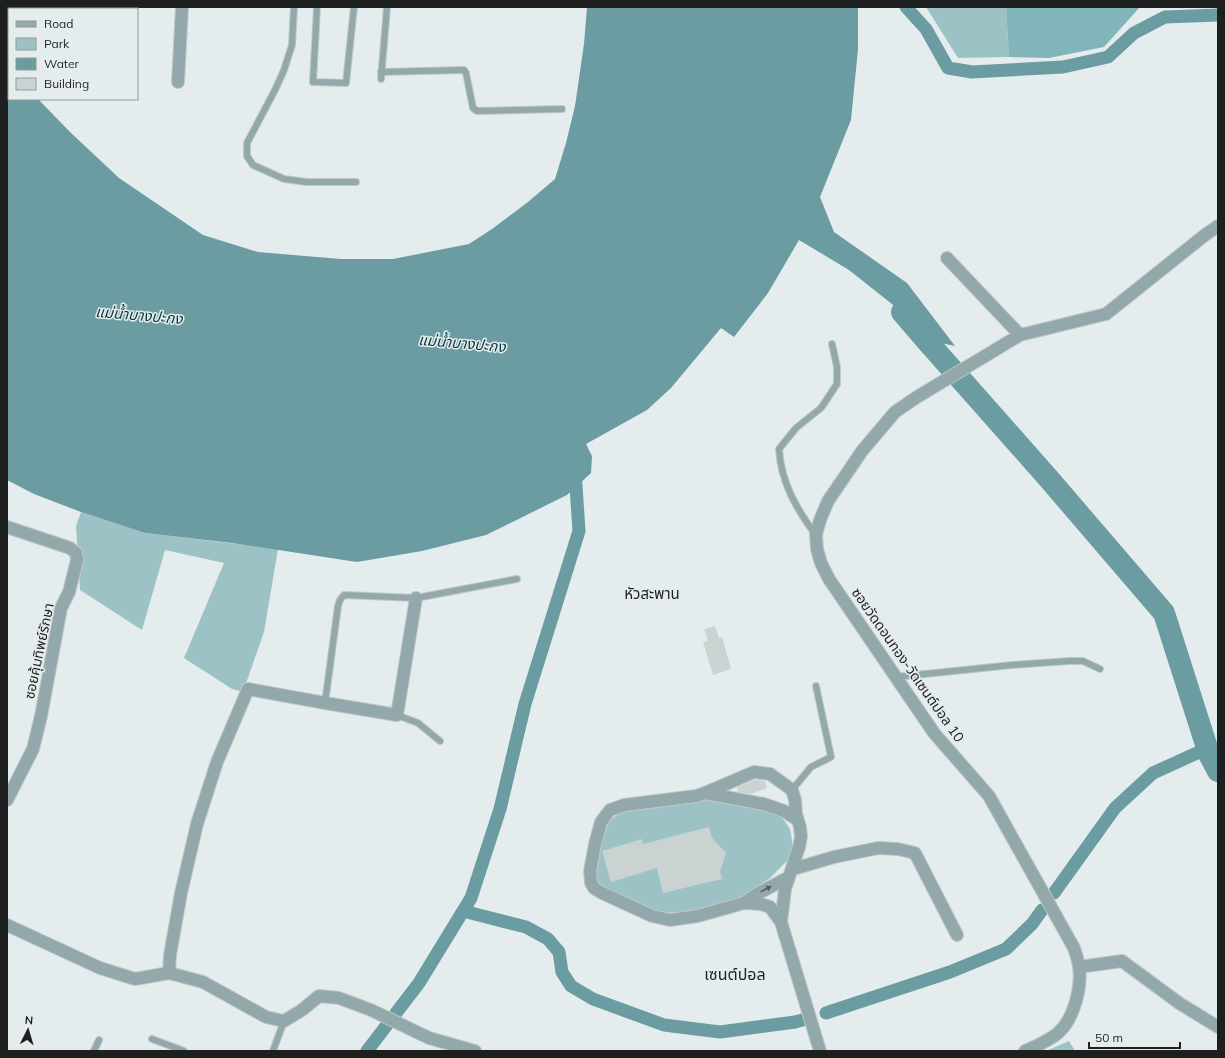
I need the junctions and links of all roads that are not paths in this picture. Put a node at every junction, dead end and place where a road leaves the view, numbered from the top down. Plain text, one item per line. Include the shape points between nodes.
1 (182, 7) edge
2 (294, 7) edge
3 (317, 7) edge
4 (354, 7) edge
5 (387, 7) edge
6 (381, 72) junction
7 (381, 79) dead end
8 (178, 82) dead end
9 (562, 109) dead end
10 (356, 182) dead end
11 (1218, 226) edge
12 (947, 258) dead end
13 (1020, 335) junction
14 (832, 344) dead end
15 (7, 527) edge
16 (816, 535) junction
17 (516, 580) dead end
18 (416, 598) junction
19 (1100, 669) dead end
20 (896, 677) junction
21 (816, 686) dead end
22 (325, 703) junction
23 (397, 715) junction
24 (440, 741) dead end
25 (792, 790) junction
26 (705, 793) junction
27 (7, 800) edge
28 (798, 820) junction
29 (791, 873) junction
30 (744, 903) junction
31 (781, 922) junction
32 (7, 925) edge
33 (957, 936) dead end
34 (1080, 967) junction
35 (169, 973) junction
36 (284, 1021) junction
37 (1218, 1027) edge
38 (152, 1039) dead end
39 (99, 1040) dead end
40 (457, 1048) edge
41 (94, 1051) edge
42 (184, 1051) edge
43 (272, 1051) edge
44 (475, 1051) edge
45 (820, 1051) edge
46 (1025, 1051) edge

1 - 8 street
2 - 10 lane via 292,45 284,70 246,143 246,156 253,165 284,179 307,182
3 - 4 lane via 313,82 346,83
5 - 6 lane
6 - 7 lane
6 - 9 lane via 464,70 473,108 477,110
11 - 13 street, ซอยวัดดอนทอง-วัดเซนต์ปอล 10 via 1106,314
12 - 13 street
13 - 16 street, ซอยวัดดอนทอง-วัดเซนต์ปอล 10 via 895,412 862,451 828,501
14 - 16 lane via 837,367 837,384 821,408 796,428 779,449 784,478 792,497
15 - 27 street, ซอยคุ้มทิพย์รักษา via 70,548 76,553 77,560 69,592 61,608 33,749
16 - 20 street, ซอยวัดดอนทอง-วัดเซนต์ปอล 10 via 816,549 829,579
17 - 18 lane
18 - 22 lane via 349,595 340,600
18 - 23 street
19 - 20 lane via 1083,661 1069,661
20 - 34 street, ซอยวัดดอนทอง-วัดเซนต์ปอล 10 via 934,732 989,796 1074,948
21 - 25 lane via 831,757 811,767
22 - 23 street
22 - 35 street via 248,689 217,762 197,824 181,893
23 - 24 lane via 418,724
25 - 26 street via 770,774 754,772
25 - 28 street
26 - 28 street via 764,804 784,811
26 - 30 street via 624,805 610,810 601,822 595,844 590,871 591,883 594,888 608,896 652,916 670,920 698,916
28 - 29 street via 801,837
30 -> 29 street
29 - 31 street via 785,889
29 - 33 street via 834,857 878,848 915,853
30 - 31 street via 770,907
31 - 45 street
32 - 35 street via 100,968 135,979
34 - 37 street via 1122,961 1179,1003
34 - 46 street, ซอยวัดดอนทอง-วัดเซนต์ปอล 10 via 1077,998 1067,1022 1058,1033
35 - 36 street via 203,982 266,1018
36 - 40 street via 319,996 339,998
36 - 43 lane
38 - 42 lane
39 - 41 lane
40 - 44 street

